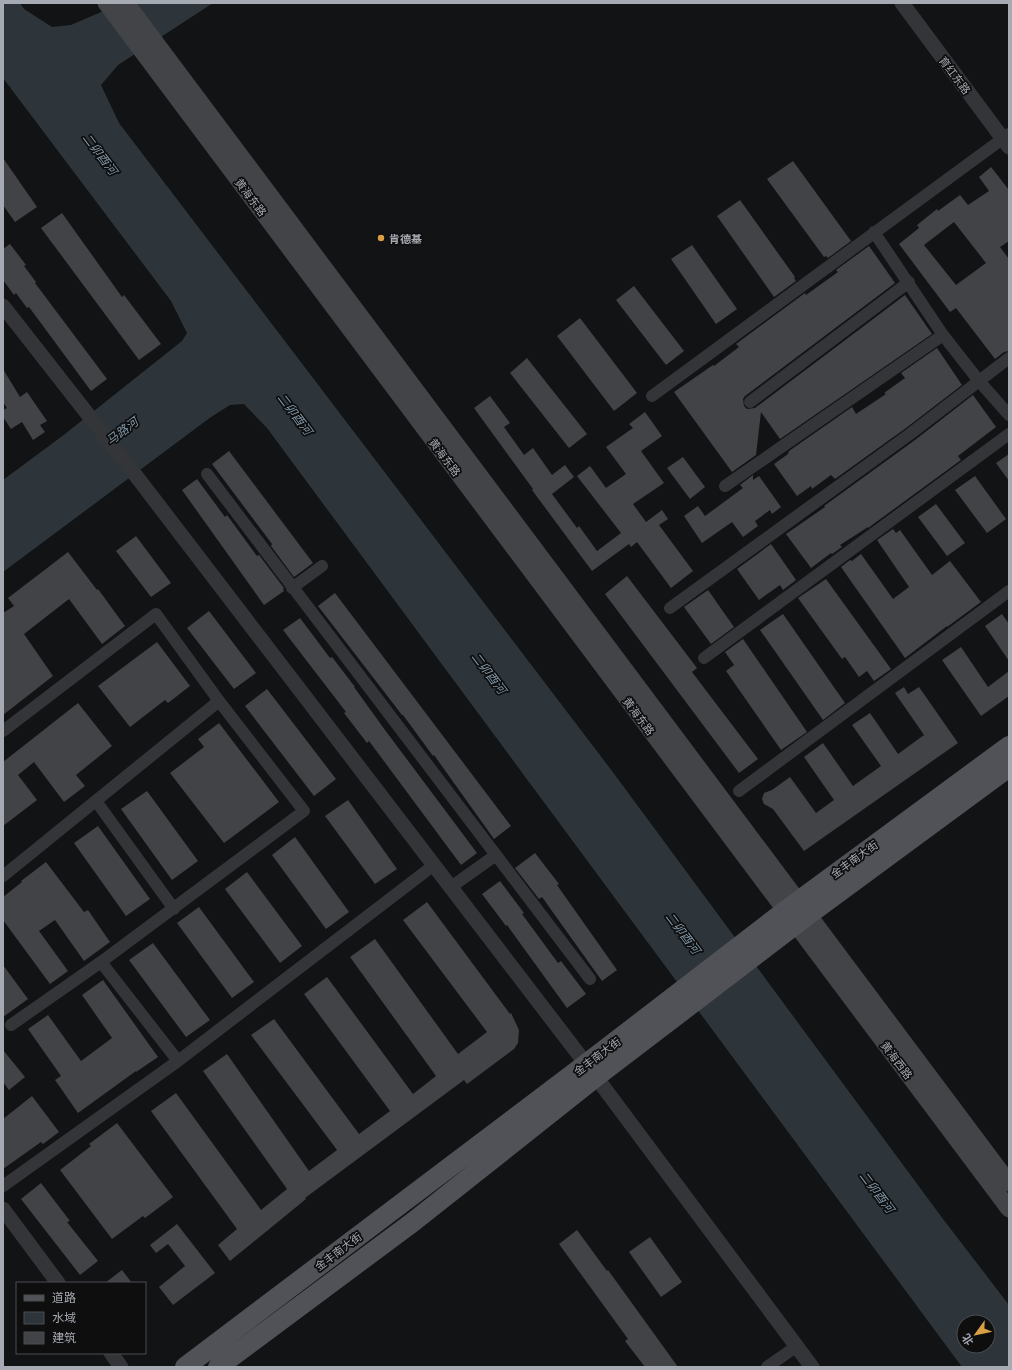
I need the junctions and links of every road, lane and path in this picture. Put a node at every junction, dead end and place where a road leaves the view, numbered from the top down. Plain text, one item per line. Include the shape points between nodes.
1 (106, 3) edge
2 (126, 3) edge
3 (902, 3) edge
4 (151, 50) junction
5 (1007, 140) edge
6 (874, 232) junction
7 (909, 282) junction
8 (3, 306) edge
9 (944, 335) junction
10 (1009, 358) edge
11 (979, 381) junction
12 (652, 396) dead end
13 (750, 402) dead end
14 (1009, 415) edge
15 (1009, 434) edge
16 (207, 474) dead end
17 (725, 486) dead end
18 (322, 566) dead end
19 (292, 588) junction
20 (1009, 591) edge
21 (670, 608) dead end
22 (704, 658) dead end
23 (219, 701) junction
24 (3, 731) edge
25 (1009, 746) edge
26 (1009, 767) edge
27 (739, 791) dead end
28 (96, 801) junction
29 (496, 855) junction
30 (434, 865) junction
31 (3, 876) edge
32 (451, 887) junction
33 (174, 908) junction
34 (796, 913) junction
35 (101, 962) junction
36 (590, 979) dead end
37 (11, 1025) dead end
38 (178, 1061) junction
39 (591, 1070) junction
40 (1009, 1183) edge
41 (3, 1186) edge
42 (3, 1209) edge
43 (1009, 1209) edge
44 (57, 1282) edge
45 (797, 1346) junction
46 (112, 1354) edge
47 (121, 1367) edge
48 (185, 1367) edge
49 (218, 1367) edge
50 (768, 1367) edge
51 (812, 1367) edge

1 - 4 main road, 黄海东路
2 - 4 main road, 黄海东路
3 - 5 street, 育红东路
4 - 34 main road, 黄海东路
5 - 6 street
6 - 7 street
6 - 12 street
7 - 9 street
7 - 13 street
8 - 30 street
9 - 11 street
9 - 17 street
10 - 11 street
11 - 14 street
11 - 21 street
15 - 22 street
16 - 19 street
18 - 19 street
19 - 29 street
20 - 27 street
23 - 24 street via 156,614
23 - 28 street
23 - 33 street via 304,812
25 - 34 main road, 金丰南大街
26 - 34 main road, 金丰南大街
28 - 31 street
28 - 33 street
29 - 32 street
29 - 36 street
30 - 32 street
30 - 38 street
32 - 39 street
33 - 35 street
34 - 39 main road, 金丰南大街
34 - 40 main road, 黄海西路
34 - 43 main road, 黄海西路
35 - 37 street
35 - 38 street
38 - 41 street
39 - 45 street
39 - 48 main road, 金丰南大街
39 - 49 main road, 金丰南大街 via 413,1222
42 - 44 street
45 - 50 street
45 - 51 street
46 - 47 street

